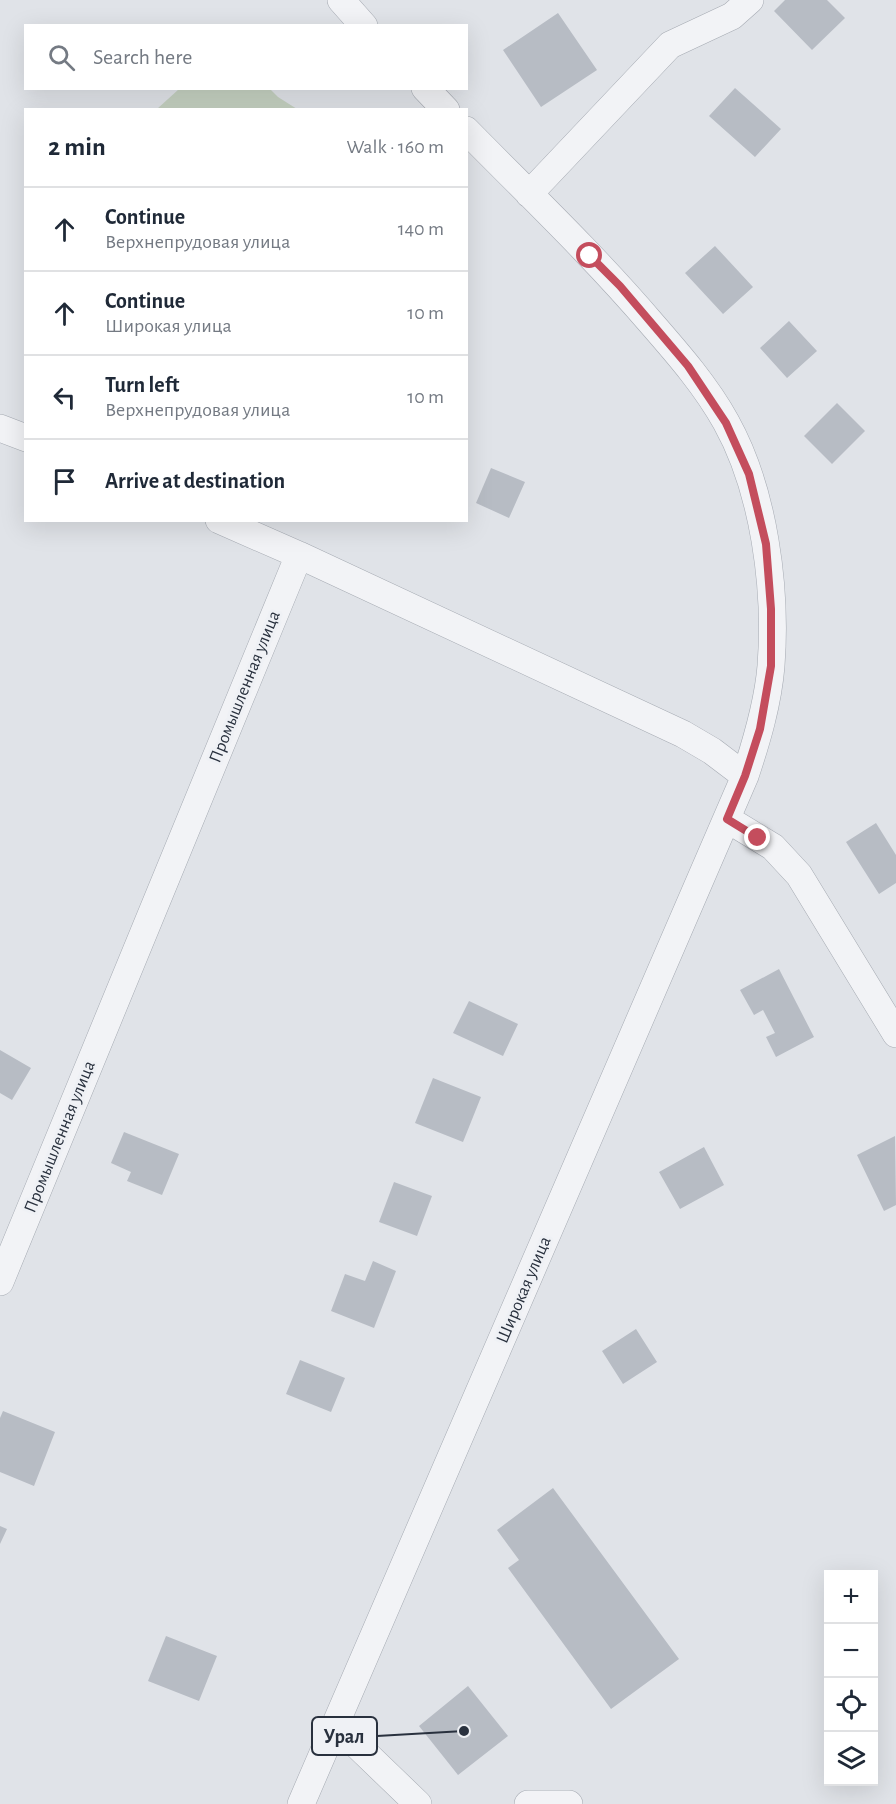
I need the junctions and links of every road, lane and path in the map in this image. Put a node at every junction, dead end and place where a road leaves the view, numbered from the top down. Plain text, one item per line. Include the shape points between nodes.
1 (341, 0) edge
2 (750, 0) edge
3 (362, 24) edge
4 (427, 90) edge
5 (444, 108) edge
6 (468, 132) edge
7 (529, 194) junction
8 (0, 428) edge
9 (24, 437) edge
10 (224, 522) edge
11 (299, 555) junction
12 (745, 776) junction
13 (727, 819) junction
14 (896, 1034) edge
15 (0, 1282) edge
16 (336, 1725) junction
17 (301, 1804) edge
18 (418, 1804) edge
19 (528, 1804) edge
20 (569, 1804) edge

1 - 3 street
2 - 7 street via 732,16 670,45
4 - 5 street
6 - 7 street, Широкая улица
7 - 12 street, Широкая улица via 620,286 688,366 726,423 749,474 766,544 771,666 760,729
8 - 9 street
10 - 11 street
11 - 12 street via 683,734
11 - 15 street, Промышленная улица
12 - 13 street, Широкая улица
13 - 14 street via 773,847 799,874
13 - 16 street, Широкая улица
16 - 17 street, Широкая улица
16 - 18 street
19 - 20 street

